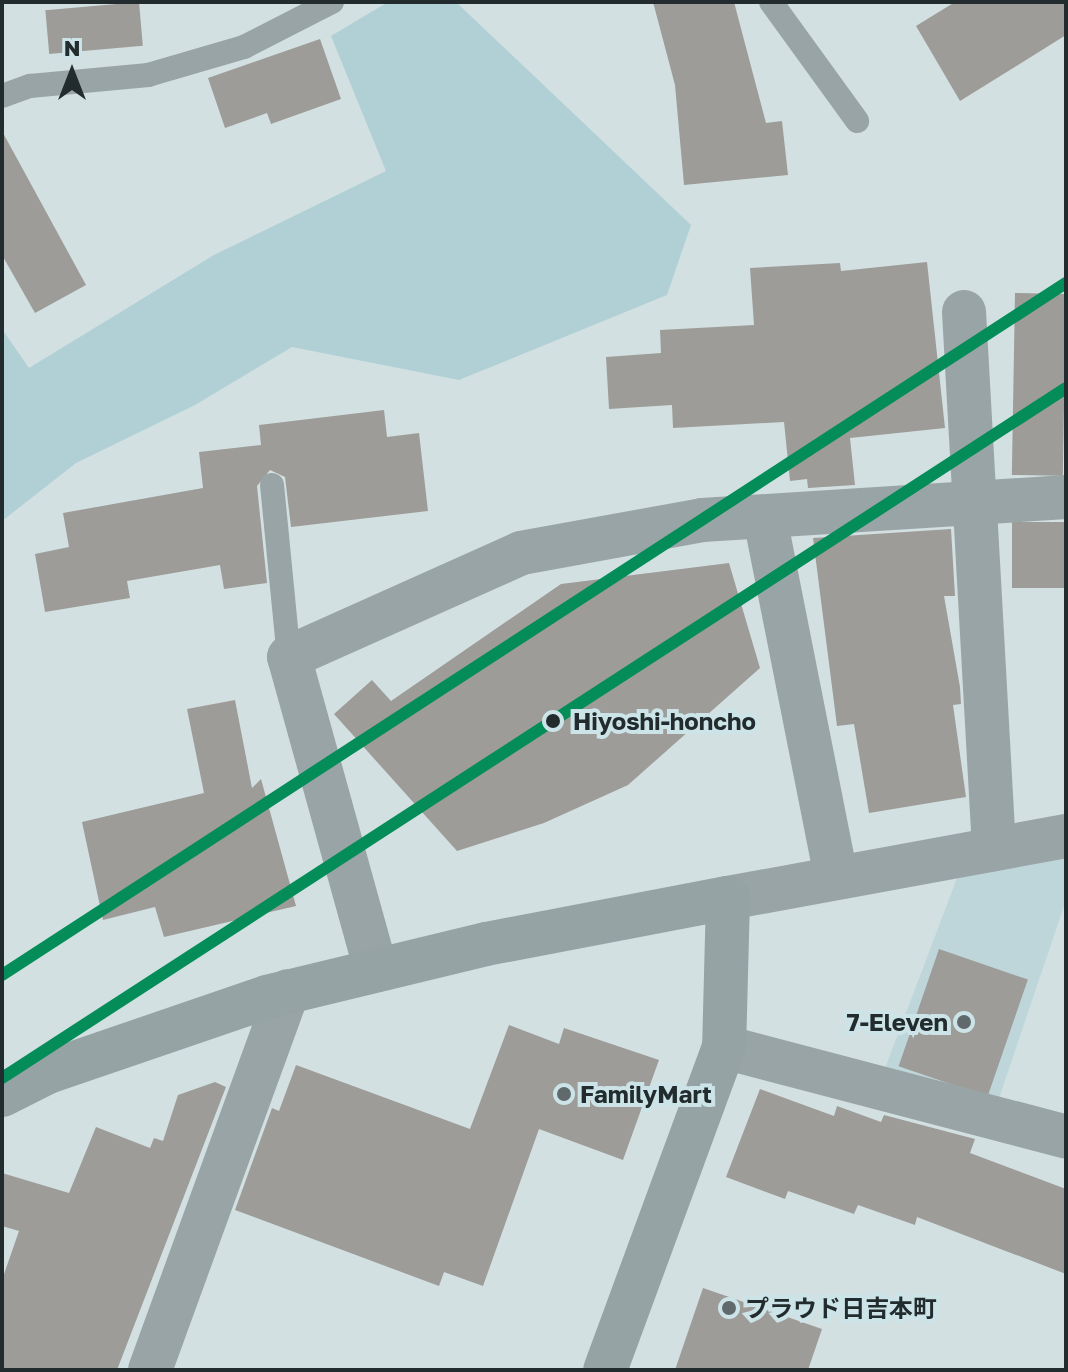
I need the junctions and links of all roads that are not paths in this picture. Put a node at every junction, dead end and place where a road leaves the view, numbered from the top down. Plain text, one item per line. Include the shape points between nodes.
1 (332, 2) edge
2 (771, 2) edge
3 (2, 96) edge
4 (857, 121) dead end
5 (964, 312) dead end
6 (272, 485) dead end
7 (1066, 497) edge
8 (975, 502) junction
9 (765, 518) junction
10 (289, 657) junction
11 (1066, 836) edge
12 (994, 849) junction
13 (836, 877) junction
14 (728, 898) junction
15 (376, 970) junction
16 (288, 991) junction
17 (724, 1047) junction
18 (2, 1095) edge
19 (1066, 1137) edge
20 (150, 1370) edge
21 (605, 1370) edge

1 - 3 lane via 244,47 148,75 30,86
2 - 4 lane
5 - 8 street
6 - 10 lane
7 - 8 street
8 - 9 street
8 - 12 street
9 - 10 street via 702,520 521,553
9 - 13 street
10 - 15 street
11 - 12 street
12 - 13 street
13 - 14 street
14 - 15 street
14 - 17 street
15 - 16 street
16 - 18 street via 48,1072
16 - 20 street
17 - 19 street
17 - 21 street

